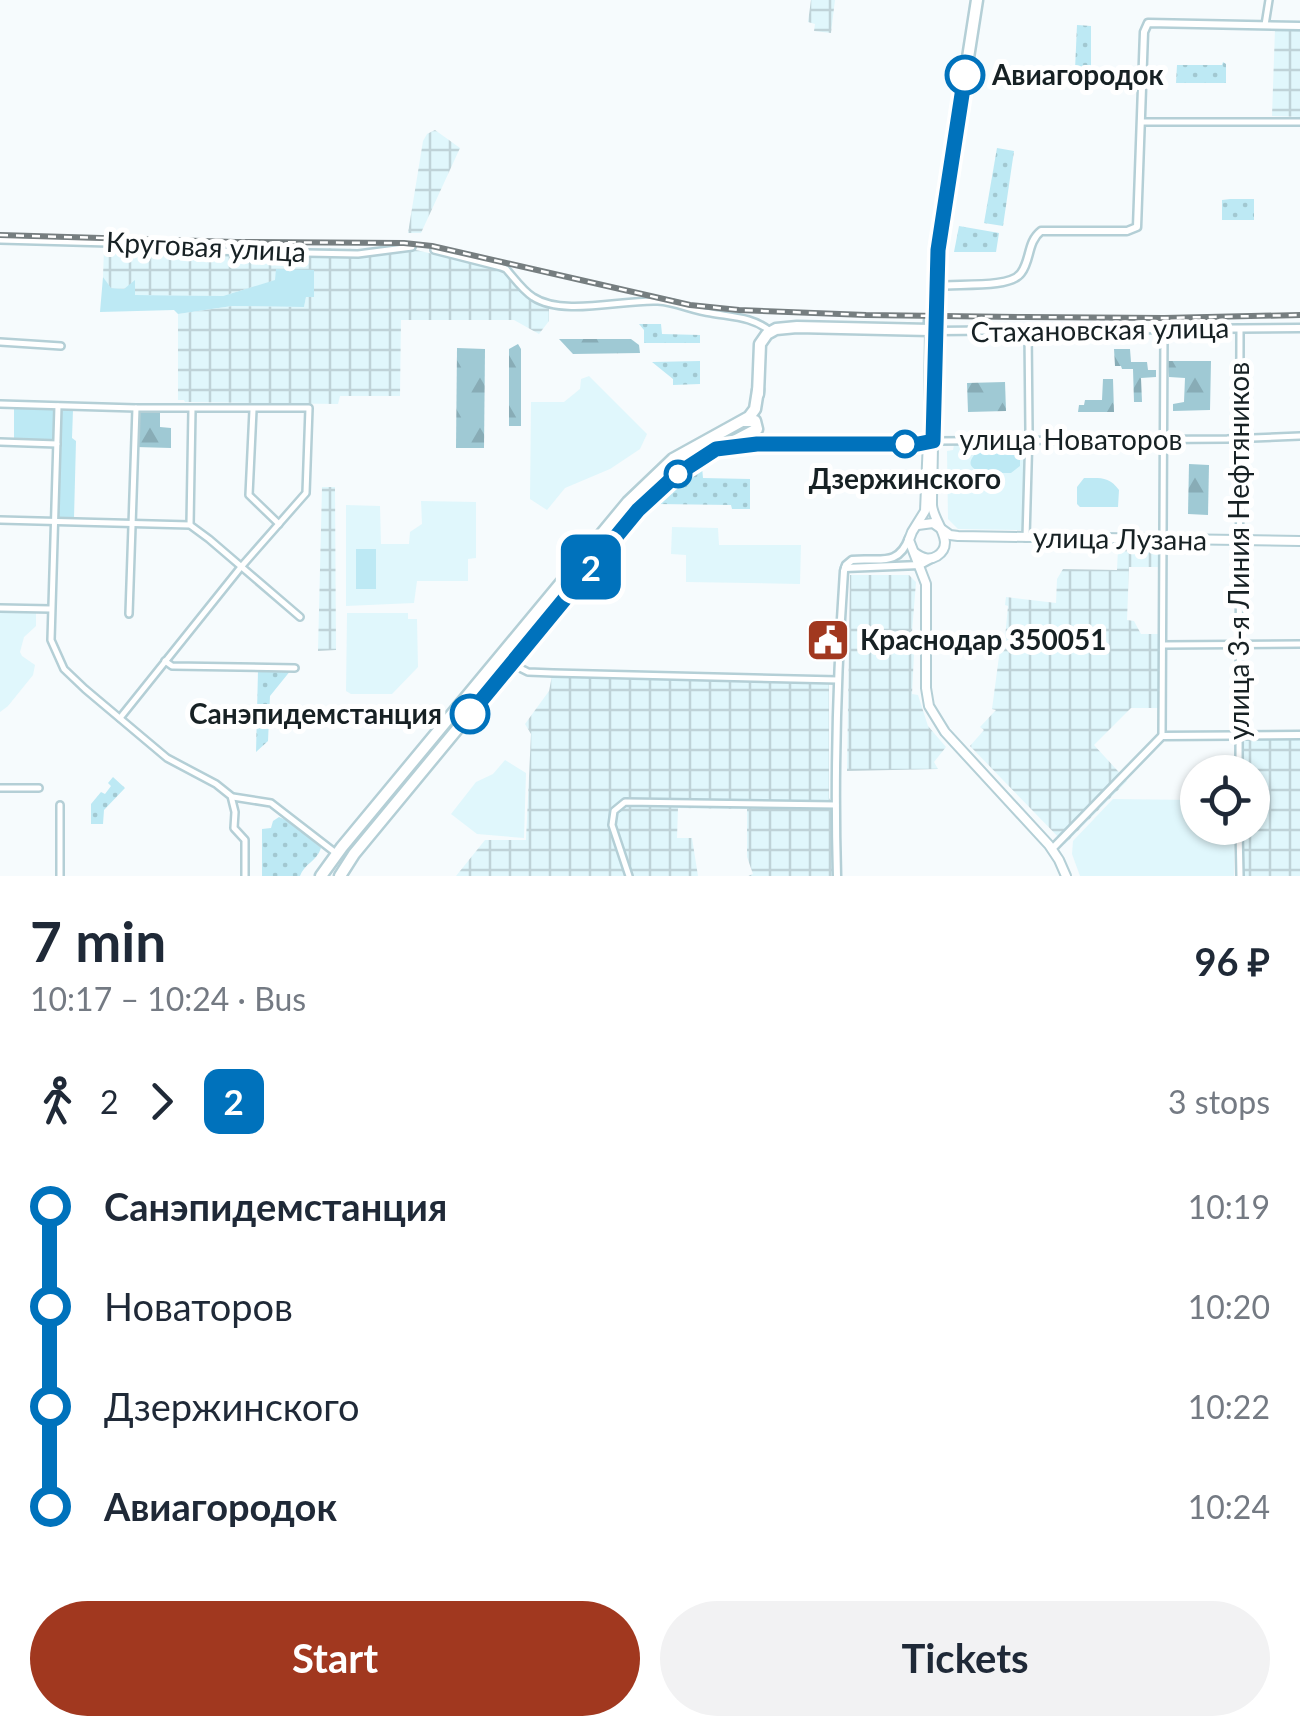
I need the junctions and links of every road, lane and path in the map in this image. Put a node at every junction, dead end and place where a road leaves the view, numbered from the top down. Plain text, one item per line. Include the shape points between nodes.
1 (975, 0) edge
2 (1269, 0) edge
3 (1265, 25) junction
4 (1300, 26) edge
5 (1141, 122) junction
6 (1300, 122) edge
7 (0, 240) edge
8 (412, 247) dead end
9 (434, 250) dead end
10 (936, 286) junction
11 (1300, 328) edge
12 (1240, 329) junction
13 (1164, 330) junction
14 (770, 331) junction
15 (932, 331) junction
16 (1028, 331) junction
17 (0, 342) edge
18 (61, 346) dead end
19 (758, 390) junction
20 (0, 404) edge
21 (58, 406) junction
22 (136, 408) junction
23 (192, 409) junction
24 (252, 410) junction
25 (743, 421) junction
26 (1300, 436) edge
27 (1162, 438) junction
28 (1240, 438) junction
29 (1029, 439) junction
30 (0, 442) edge
31 (931, 442) junction
32 (782, 443) junction
33 (58, 444) junction
34 (716, 449) junction
35 (0, 520) edge
36 (55, 522) junction
37 (279, 524) junction
38 (132, 525) junction
39 (190, 526) junction
40 (941, 528) junction
41 (912, 532) junction
42 (1026, 538) junction
43 (1163, 539) junction
44 (1239, 541) junction
45 (1300, 541) edge
46 (915, 553) junction
47 (933, 558) junction
48 (898, 566) junction
49 (920, 566) junction
50 (241, 567) junction
51 (844, 568) junction
52 (925, 578) junction
53 (0, 608) edge
54 (51, 609) junction
55 (129, 614) dead end
56 (535, 614) junction
57 (300, 617) dead end
58 (548, 620) junction
59 (526, 625) junction
60 (534, 637) junction
61 (1240, 644) junction
62 (1300, 644) edge
63 (1162, 645) junction
64 (165, 661) junction
65 (512, 664) junction
66 (295, 668) dead end
67 (838, 680) junction
68 (120, 718) junction
69 (1300, 734) edge
70 (1239, 735) junction
71 (1162, 736) junction
72 (1239, 755) edge
73 (0, 788) edge
74 (39, 788) dead end
75 (232, 796) junction
76 (60, 805) dead end
77 (836, 805) junction
78 (1240, 845) edge
79 (1052, 850) junction
80 (340, 853) junction
81 (354, 854) junction
82 (325, 871) edge
83 (342, 873) edge
84 (60, 876) edge
85 (245, 876) edge
86 (629, 876) edge
87 (837, 876) edge
88 (1066, 876) edge
89 (1240, 876) edge

1 - 10 main road
1 - 15 main road via 932,250
2 - 3 street
3 - 4 street
3 - 5 street via 1148,23
5 - 6 street
5 - 10 street via 1137,227 1041,231 1015,279
7 - 8 street, Круговая улица via 358,254
9 - 14 street via 506,269 544,302 660,301 751,320
10 - 15 main road
11 - 12 street, Стахановская улица
12 - 13 street, Стахановская улица
12 - 28 street, улица 3-я Линия Нефтяников
13 - 16 street, Стахановская улица
13 - 27 street
14 - 15 main road, Стахановская улица
14 - 19 main road via 758,348
15 - 16 street, Стахановская улица
15 - 31 main road
16 - 29 street
17 - 18 street
19 - 25 main road via 754,411
19 - 32 main road via 761,426
20 - 21 street
21 - 22 street
21 - 33 street
22 - 23 street
22 - 38 street
23 - 24 street
23 - 39 street
24 - 37 street via 249,495
24 - 37 street via 308,408 306,493
25 - 34 main road via 755,422 757,429
25 - 56 main road via 662,468
26 - 28 street, улица Новаторов
27 - 28 street, улица Новаторов
27 - 29 street, улица Новаторов
27 - 43 street
28 - 44 street, улица 3-я Линия Нефтяников
29 - 31 street, улица Новаторов
29 - 42 street
30 - 33 street
31 - 32 main road, улица Новаторов
31 - 40 main road via 933,514
31 - 41 main road via 926,511
32 - 34 main road, улица Новаторов
33 - 36 street
34 - 58 main road via 650,498
35 - 36 street
36 - 38 street
36 - 54 street
37 - 50 street
38 - 39 street
38 - 55 street
39 - 50 street
40 - 41 main road via 926,523
40 - 42 main road, улица Лузана via 953,536
40 - 47 main road via 945,544
41 - 46 main road
41 - 51 street via 897,557 852,560
42 - 43 main road, улица Лузана
43 - 44 main road, улица Лузана
43 - 63 street
44 - 45 main road, улица Лузана
44 - 61 street, улица 3-я Линия Нефтяников
46 - 47 main road
46 - 49 main road
47 - 49 street
48 - 49 street
48 - 51 street
48 - 52 street
49 - 52 main road
50 - 57 street
50 - 64 street
51 - 67 street
52 - 79 main road via 932,713
53 - 54 street
54 - 68 street via 51,640 68,674
56 - 58 main road via 539,623
56 - 59 main road
58 - 60 main road
59 - 60 main road via 535,626
59 - 80 main road
60 - 65 main road
61 - 62 street
61 - 63 street
61 - 70 street, улица 3-я Линия Нефтяников
63 - 71 street
64 - 66 street
64 - 68 street
65 - 67 street via 553,674
65 - 81 main road
67 - 77 street
68 - 75 street via 167,758
69 - 70 street
70 - 71 street
70 - 72 street, улица 3-я Линия Нефтяников
71 - 79 street
73 - 74 street
75 - 80 street via 271,803
75 - 85 street via 234,828 245,840
76 - 84 street
77 - 86 street via 624,802 612,824
77 - 87 street
78 - 89 street
79 - 88 main road
80 - 81 main road
80 - 82 main road
80 - 83 main road
81 - 83 main road

